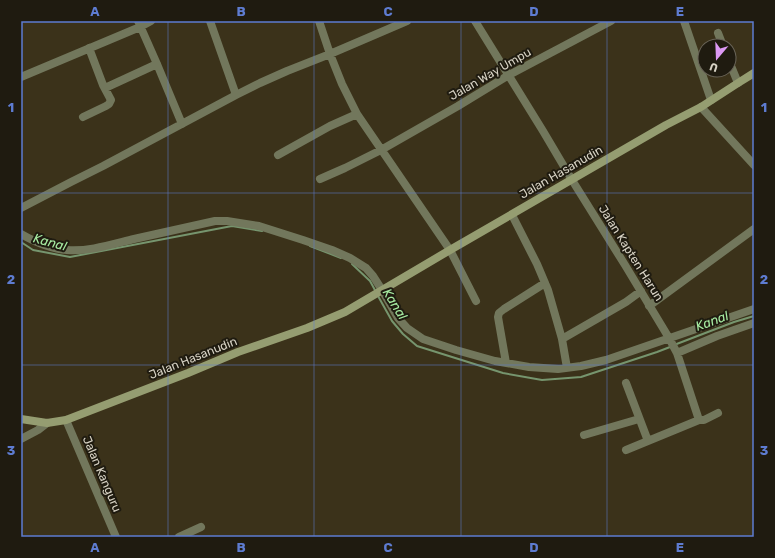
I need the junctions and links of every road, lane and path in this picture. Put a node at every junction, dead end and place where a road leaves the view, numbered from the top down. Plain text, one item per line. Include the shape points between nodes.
1 (151, 21) edge
2 (210, 21) edge
3 (319, 21) edge
4 (407, 21) edge
5 (475, 21) edge
6 (611, 21) edge
7 (684, 21) edge
8 (139, 24) edge
9 (718, 33) dead end
10 (720, 38) edge
11 (89, 48) junction
12 (330, 54) junction
13 (157, 64) junction
14 (754, 73) edge
15 (509, 75) junction
16 (21, 77) edge
17 (736, 78) edge
18 (738, 83) junction
19 (105, 88) junction
20 (236, 95) junction
21 (711, 100) junction
22 (701, 107) junction
23 (357, 114) junction
24 (83, 116) dead end
25 (182, 124) junction
26 (381, 150) junction
27 (278, 155) dead end
28 (754, 165) edge
29 (320, 179) dead end
30 (572, 180) junction
31 (21, 208) edge
32 (512, 215) junction
33 (754, 229) edge
34 (21, 234) edge
35 (450, 250) junction
36 (545, 282) junction
37 (381, 291) junction
38 (641, 291) junction
39 (476, 301) dead end
40 (650, 306) junction
41 (754, 309) edge
42 (754, 323) edge
43 (562, 339) junction
44 (669, 339) junction
45 (676, 352) junction
46 (506, 363) junction
47 (567, 368) junction
48 (626, 383) dead end
49 (718, 412) dead end
50 (21, 419) edge
51 (639, 419) junction
52 (66, 420) junction
53 (698, 420) junction
54 (47, 423) junction
55 (584, 435) dead end
56 (21, 439) edge
57 (648, 441) junction
58 (626, 450) dead end
59 (201, 527) dead end
60 (116, 537) edge
61 (179, 537) edge

1 - 8 street
2 - 20 street
3 - 12 street
4 - 12 street
5 - 15 street, Jalan Kapten Harun
6 - 15 street, Jalan Way Umpu
7 - 21 street
8 - 11 street
8 - 13 street
9 - 10 street
11 - 16 street
11 - 19 street
12 - 20 street
12 - 23 street
13 - 19 street
13 - 25 street
14 - 18 main road, Jalan Hasanudin
15 - 26 street, Jalan Way Umpu
15 - 30 street, Jalan Kapten Harun
17 - 18 street
18 - 21 main road, Jalan Hasanudin
19 - 24 street via 110,103
20 - 25 street
21 - 22 main road, Jalan Hasanudin
22 - 28 street
22 - 30 main road, Jalan Hasanudin
23 - 26 street
23 - 27 street
25 - 31 street
26 - 29 street, Jalan Way Umpu
26 - 35 street
30 - 32 main road, Jalan Hasanudin
30 - 38 street, Jalan Kapten Harun
32 - 35 main road, Jalan Hasanudin
32 - 36 street
33 - 40 street
34 - 37 street via 53,248 78,250 215,222 239,222 303,240 350,258 366,268
35 - 37 main road, Jalan Hasanudin
35 - 39 street
36 - 43 street
36 - 46 street via 499,313
37 - 46 street via 398,318 423,339
37 - 52 main road, Jalan Hasanudin via 345,312 307,328 238,352
38 - 40 street, Jalan Kapten Harun
38 - 43 street
40 - 44 street, Jalan Kapten Harun
41 - 44 street
42 - 45 street
43 - 47 street
44 - 45 street, Jalan Kapten Harun
44 - 47 street via 606,360
45 - 53 street, Jalan Kapten Harun
46 - 47 street via 544,369
48 - 51 street
49 - 53 street via 704,420
50 - 54 main road, Jalan Hasanudin
51 - 55 street
51 - 57 street
52 - 54 main road, Jalan Hasanudin
52 - 60 street, Jalan Kanguru
53 - 57 street
54 - 56 street
57 - 58 street
59 - 61 street

